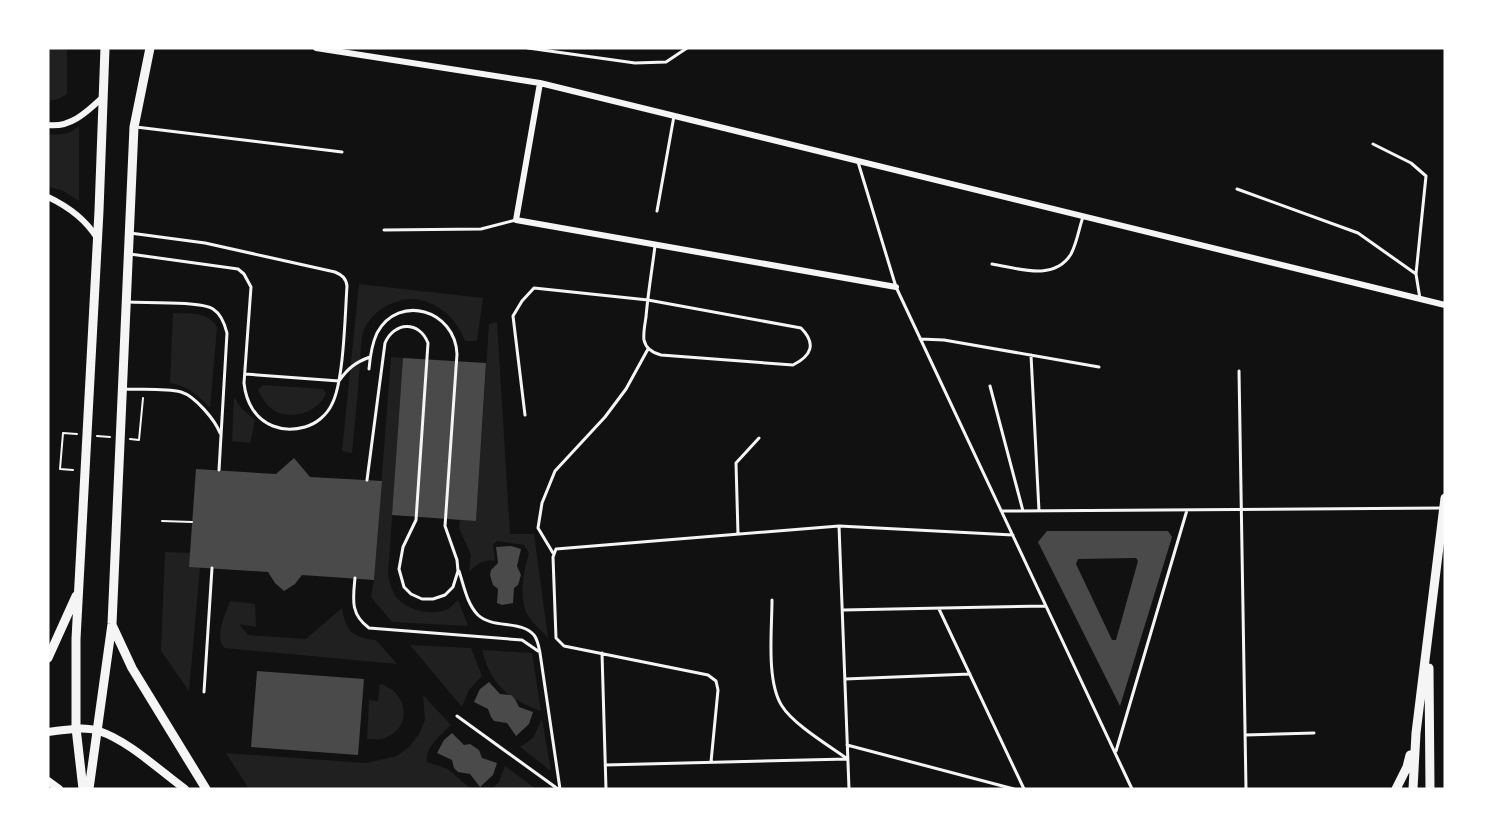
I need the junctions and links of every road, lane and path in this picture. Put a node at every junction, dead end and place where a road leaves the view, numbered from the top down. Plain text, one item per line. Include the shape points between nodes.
1 (105, 48) edge
2 (150, 48) edge
3 (316, 48) edge
4 (528, 48) edge
5 (687, 48) edge
6 (540, 82) junction
7 (104, 96) junction
8 (674, 116) junction
9 (48, 125) edge
10 (134, 127) junction
11 (1373, 144) dead end
12 (342, 152) dead end
13 (858, 162) junction
14 (1237, 189) dead end
15 (48, 197) edge
16 (657, 211) dead end
17 (1083, 217) junction
18 (516, 220) junction
19 (384, 230) dead end
20 (129, 233) junction
21 (97, 238) junction
22 (655, 246) junction
23 (128, 254) junction
24 (992, 264) dead end
25 (1416, 274) junction
26 (896, 287) junction
27 (1420, 299) junction
28 (648, 300) junction
29 (126, 302) junction
30 (1445, 305) edge
31 (920, 339) junction
32 (648, 349) junction
33 (1031, 356) junction
34 (370, 357) junction
35 (1099, 367) dead end
36 (369, 369) dead end
37 (1239, 371) dead end
38 (244, 374) junction
39 (339, 381) junction
40 (990, 386) dead end
41 (122, 389) junction
42 (144, 390) junction
43 (525, 415) dead end
44 (85, 435) dead end
45 (96, 436) dead end
46 (118, 438) dead end
47 (759, 438) dead end
48 (129, 439) dead end
49 (85, 471) junction
50 (367, 480) dead end
51 (1444, 503) edge
52 (1187, 509) junction
53 (1241, 509) junction
54 (1039, 510) junction
55 (1001, 511) junction
56 (1023, 511) junction
57 (162, 521) dead end
58 (192, 522) dead end
59 (839, 526) junction
60 (738, 534) junction
61 (1012, 535) junction
62 (553, 553) junction
63 (212, 568) dead end
64 (459, 569) dead end
65 (355, 578) dead end
66 (78, 591) junction
67 (772, 600) dead end
68 (1046, 606) junction
69 (939, 608) junction
70 (843, 610) junction
71 (112, 624) junction
72 (1428, 636) junction
73 (540, 653) junction
74 (602, 653) junction
75 (48, 658) edge
76 (970, 674) junction
77 (845, 679) junction
78 (204, 692) dead end
79 (457, 716) dead end
80 (76, 728) junction
81 (98, 731) junction
82 (48, 732) edge
83 (1314, 733) dead end
84 (1416, 733) junction
85 (1245, 735) junction
86 (847, 745) junction
87 (1115, 752) junction
88 (848, 759) junction
89 (711, 762) junction
90 (605, 765) junction
91 (48, 781) edge
92 (59, 789) edge
93 (83, 789) edge
94 (89, 789) edge
95 (185, 789) edge
96 (206, 789) edge
97 (559, 789) edge
98 (606, 789) edge
99 (849, 789) edge
100 (1014, 789) edge
101 (1024, 789) edge
102 (1132, 789) edge
103 (1246, 789) edge
104 (1396, 789) edge
105 (1413, 789) edge
106 (1430, 789) edge

1 - 7 main road
2 - 10 main road
3 - 6 street
4 - 5 lane via 636,63 666,62
6 - 8 street
6 - 18 street
7 - 9 street via 72,121
7 - 21 main road
8 - 13 street
8 - 16 lane
10 - 12 lane
10 - 20 main road
11 - 25 lane via 1411,163 1426,176
13 - 17 street
13 - 26 lane
14 - 25 lane via 1358,233
15 - 21 street via 86,223
17 - 24 lane via 1070,255 1054,269 1040,272
17 - 27 street
18 - 19 lane via 481,229
18 - 22 street
20 - 23 main road
20 - 39 lane via 205,243 342,275 347,286
21 - 49 main road
22 - 26 street
22 - 28 lane
23 - 29 main road
23 - 38 lane via 238,269 244,274 251,286
25 - 27 lane
26 - 31 lane
27 - 30 street
28 - 32 lane via 644,341
28 - 32 lane via 801,328 810,344 805,359 793,365 661,355
28 - 43 lane via 534,288 513,316
29 - 41 main road
29 - 42 lane via 201,305 213,309 224,324 227,333 219,470 220,434 203,408 182,393
31 - 33 lane
31 - 55 lane
32 - 62 lane via 612,408 555,471 542,503 538,528
33 - 35 lane
33 - 54 lane
34 - 36 lane
34 - 39 lane via 356,362
34 - 50 lane via 377,333 386,322 413,310 440,318 457,347 445,526 459,571 450,591 433,600 416,597 401,582 403,547 416,520 428,343 423,333 408,326 393,330 385,343
37 - 53 lane
38 - 39 lane
38 - 39 lane via 251,407 262,420 287,430 307,427 326,414
40 - 56 lane
41 - 42 lane
41 - 71 main road
42 - 48 path via 139,440
44 - 49 path via 63,433 60,469
45 - 46 path
47 - 60 lane via 736,463
49 - 66 main road
51 - 53 lane
51 - 72 main road
52 - 53 lane
52 - 54 lane
52 - 87 lane
53 - 85 lane
54 - 56 lane
55 - 56 lane
55 - 61 lane
57 - 58 path
59 - 60 lane
59 - 61 lane
59 - 70 lane
60 - 62 lane via 559,548
61 - 68 lane
62 - 74 lane via 556,638 564,646
63 - 78 lane
64 - 73 lane via 476,612 490,622 534,634
65 - 73 lane via 352,604 369,627 522,640
66 - 75 main road
66 - 80 main road
67 - 88 lane via 772,673 782,707
68 - 69 lane
68 - 87 lane
69 - 70 lane
69 - 76 lane
70 - 77 lane
71 - 81 main road
71 - 96 main road via 132,668
72 - 84 main road
72 - 106 main road
73 - 97 lane
74 - 89 lane via 708,675 716,681
74 - 90 lane
76 - 77 lane
76 - 101 lane
77 - 86 lane
79 - 97 lane
80 - 81 street
80 - 82 street
80 - 93 main road
81 - 94 main road
81 - 95 street via 126,746
83 - 85 lane
84 - 104 main road
84 - 105 main road
85 - 103 lane
86 - 88 lane
86 - 100 lane
87 - 102 lane
88 - 89 lane
88 - 99 lane
89 - 90 lane
90 - 98 lane
91 - 92 street

